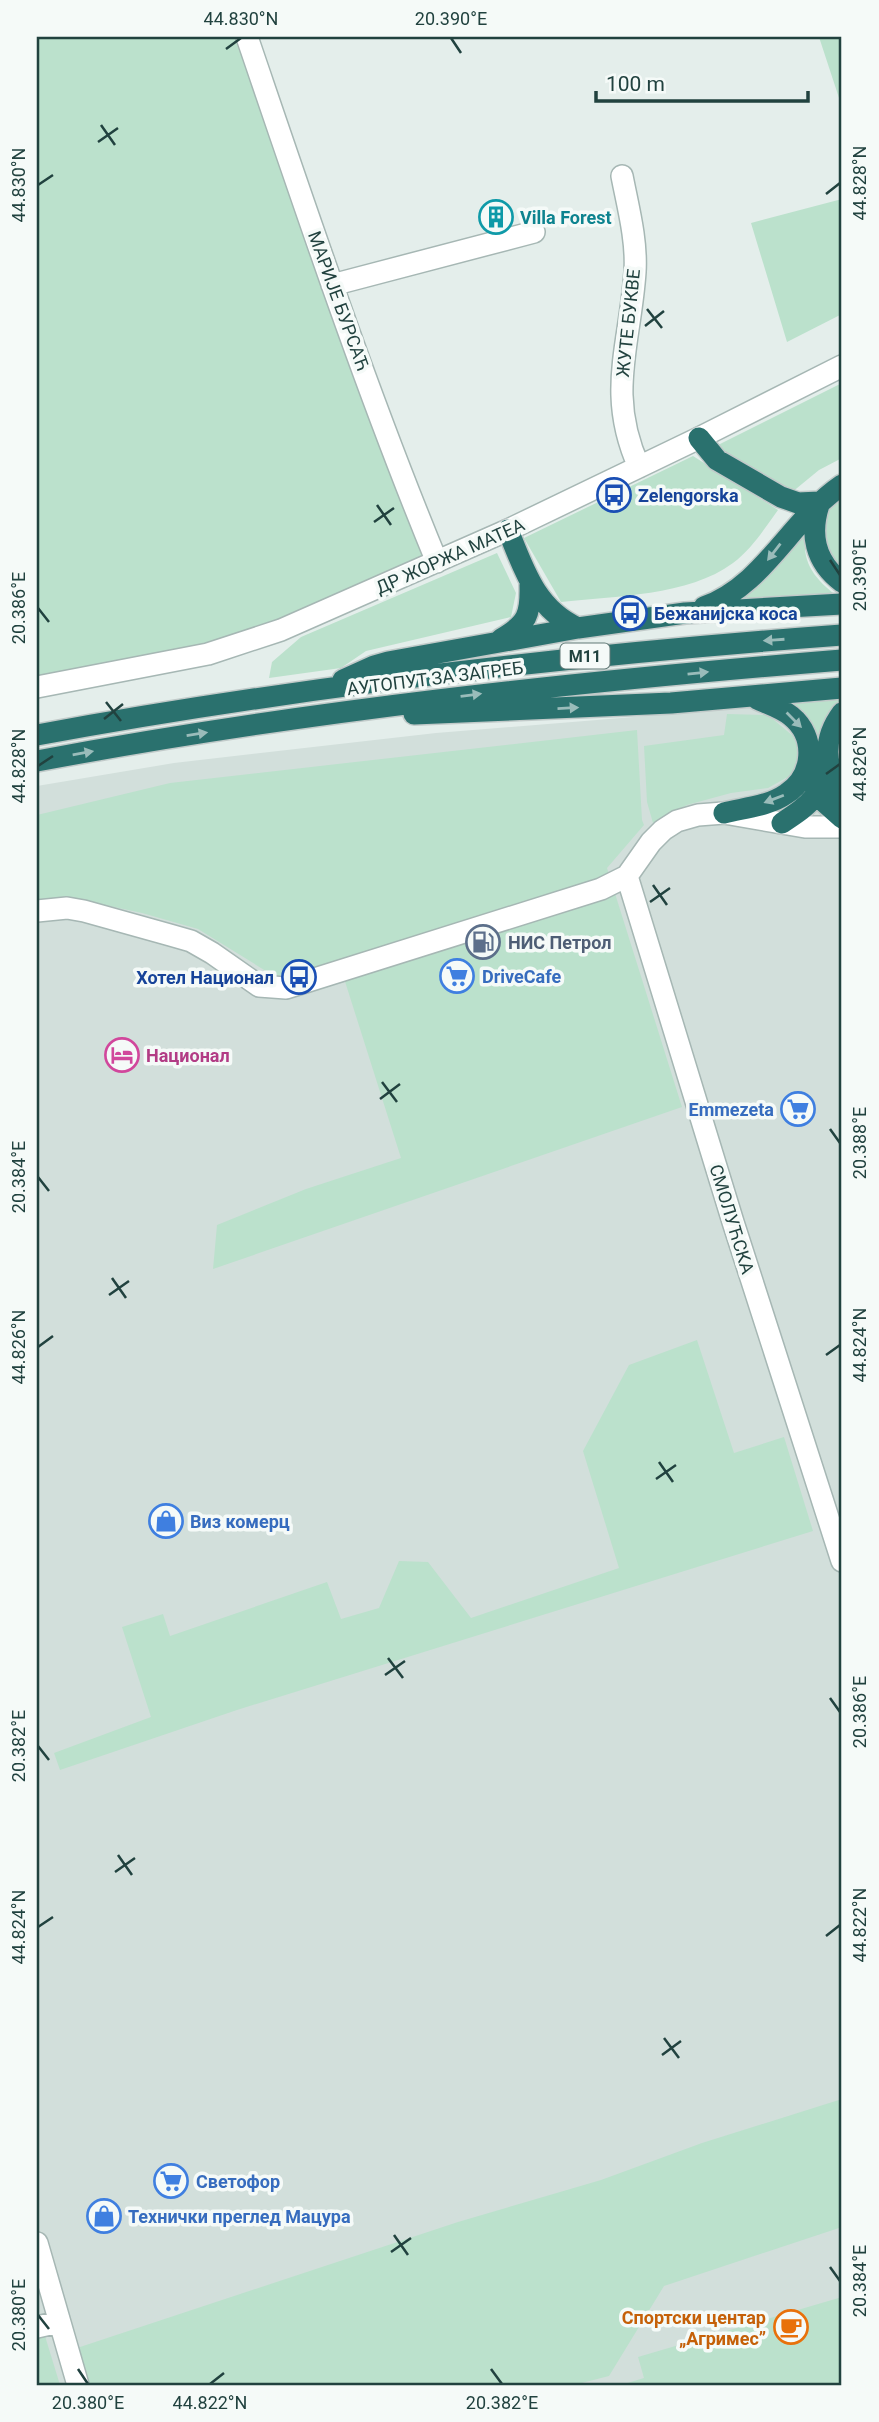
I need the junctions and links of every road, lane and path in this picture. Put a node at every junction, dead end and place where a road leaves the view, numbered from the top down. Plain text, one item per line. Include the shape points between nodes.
1 (247, 37) edge
2 (622, 176) dead end
3 (534, 232) dead end
4 (332, 285) junction
5 (842, 366) edge
6 (699, 438) junction
7 (639, 467) junction
8 (842, 485) edge
9 (820, 502) junction
10 (508, 530) junction
11 (437, 562) junction
12 (842, 582) edge
13 (530, 585) junction
14 (842, 604) edge
15 (685, 613) junction
16 (578, 628) junction
17 (842, 635) edge
18 (493, 643) junction
19 (842, 660) edge
20 (37, 687) edge
21 (329, 688) junction
22 (842, 688) edge
23 (752, 697) junction
24 (379, 706) junction
25 (842, 713) edge
26 (37, 735) edge
27 (817, 760) junction
28 (37, 761) edge
29 (842, 792) edge
30 (818, 793) junction
31 (724, 813) junction
32 (842, 818) edge
33 (782, 824) junction
34 (842, 827) edge
35 (627, 876) junction
36 (37, 911) edge
37 (842, 1561) edge
38 (37, 2243) edge
39 (60, 2322) junction
40 (37, 2327) edge
41 (78, 2385) edge

1 - 4 street, МАРИЈЕ БУРСАЋ
2 - 7 street, ЖУТЕ БУКВЕ via 635,262 621,371 621,409
3 - 4 street
4 - 11 street, МАРИЈЕ БУРСАЋ
5 - 6 street, ДР ЖОРЖА МАТЕА
6 - 7 street, ДР ЖОРЖА МАТЕА
6 - 9 highway via 717,460 781,497 798,503
7 - 10 street, ДР ЖОРЖА МАТЕА
8 - 9 highway
9 - 12 highway via 814,518 816,548 828,570
9 -> 15 highway via 748,581 719,601
10 - 11 street, ДР ЖОРЖА МАТЕА
10 - 13 highway
11 - 20 street, ДР ЖОРЖА МАТЕА via 242,644
13 - 16 highway via 549,610
13 - 18 highway via 527,617
14 - 15 highway
15 - 16 highway
16 - 18 highway
17 -> 21 highway, АУТОПУТ ЗА ЗАГРЕБ / M11 via 625,652
18 - 21 highway via 374,666
24 -> 19 highway, АУТОПУТ ЗА ЗАГРЕБ / M11
21 - 26 highway, АУТОПУТ ЗА ЗАГРЕБ / M11
22 - 23 highway
24 -> 23 highway via 392,715
23 -> 27 highway via 794,718
28 -> 24 highway, АУТОПУТ ЗА ЗАГРЕБ / M11
25 - 27 highway
27 - 29 highway
27 - 30 highway
27 -> 31 highway via 779,798
30 - 32 highway
30 - 33 highway
31 - 33 street
31 - 35 street via 698,815 673,824 651,842
33 - 34 street
35 - 36 street via 500,923 275,989 253,984 191,941 84,911
35 - 37 street, СМОЛУЋСКА
38 - 39 street
39 - 40 street
39 - 41 street

